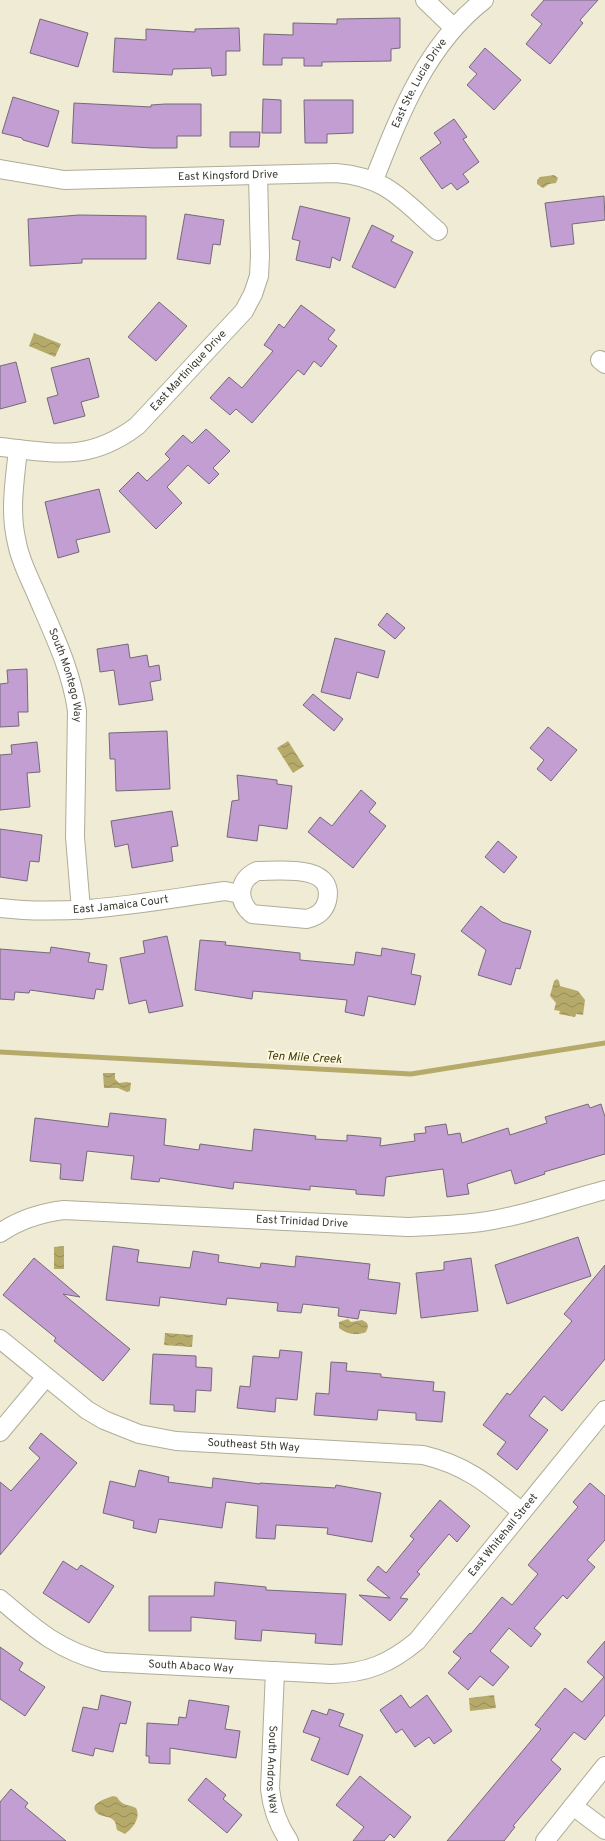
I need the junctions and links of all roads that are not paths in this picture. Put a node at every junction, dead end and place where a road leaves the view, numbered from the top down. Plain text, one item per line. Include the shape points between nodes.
1 (425, 0) edge
2 (484, 0) edge
3 (454, 28) junction
4 (0, 169) edge
5 (258, 175) junction
6 (374, 180) junction
7 (438, 231) dead end
8 (0, 447) edge
9 (18, 449) junction
10 (240, 894) junction
11 (0, 908) edge
12 (81, 910) junction
13 (605, 1190) edge
14 (0, 1233) edge
15 (0, 1339) edge
16 (46, 1377) junction
17 (605, 1410) edge
18 (0, 1432) edge
19 (522, 1512) junction
20 (0, 1599) edge
21 (397, 1656) joint
22 (275, 1671) junction
23 (605, 1766) edge
24 (573, 1806) junction
25 (605, 1830) edge
26 (289, 1841) edge
27 (545, 1841) edge

1 - 3 street
2 - 3 street, East Ste. Lucia Drive
3 - 6 street, East Ste. Lucia Drive via 416,82 397,120
4 - 5 street, East Kingsford Drive via 64,180
5 - 6 street, East Kingsford Drive via 336,173
5 - 9 street, East Martinique Drive via 258,276 253,294 244,311 137,426 122,437 106,445 69,454
6 - 7 street, East Kingsford Drive via 390,189
8 - 9 street, East Martinique Drive
9 - 12 street, South Montego Way via 12,504 16,543 65,662 77,711 75,837
10 - 10 street via 245,880 257,871 305,872 318,876 324,882 328,897 321,912 307,919 252,914 245,909
10 - 12 street, East Jamaica Court via 225,891
11 - 12 street, East Jamaica Court via 43,912
13 - 14 street, East Trinidad Drive via 519,1214 445,1226 408,1227 64,1210 45,1212 27,1218
15 - 16 street, Southeast 5th Way
16 - 18 street
16 - 19 street, Southeast 5th Way via 87,1410 109,1423 139,1434 176,1441 423,1455 441,1459 475,1475
17 - 19 street, East Whitehall Street
19 - 21 street, East Whitehall Street via 417,1641
20 - 22 street, South Abaco Way via 51,1640 68,1650 92,1658 123,1664
21 - 22 street, South Abaco Way via 369,1670 350,1674
22 - 26 street, South Andros Way via 270,1789 272,1805
23 - 24 street
24 - 25 street
24 - 27 street

